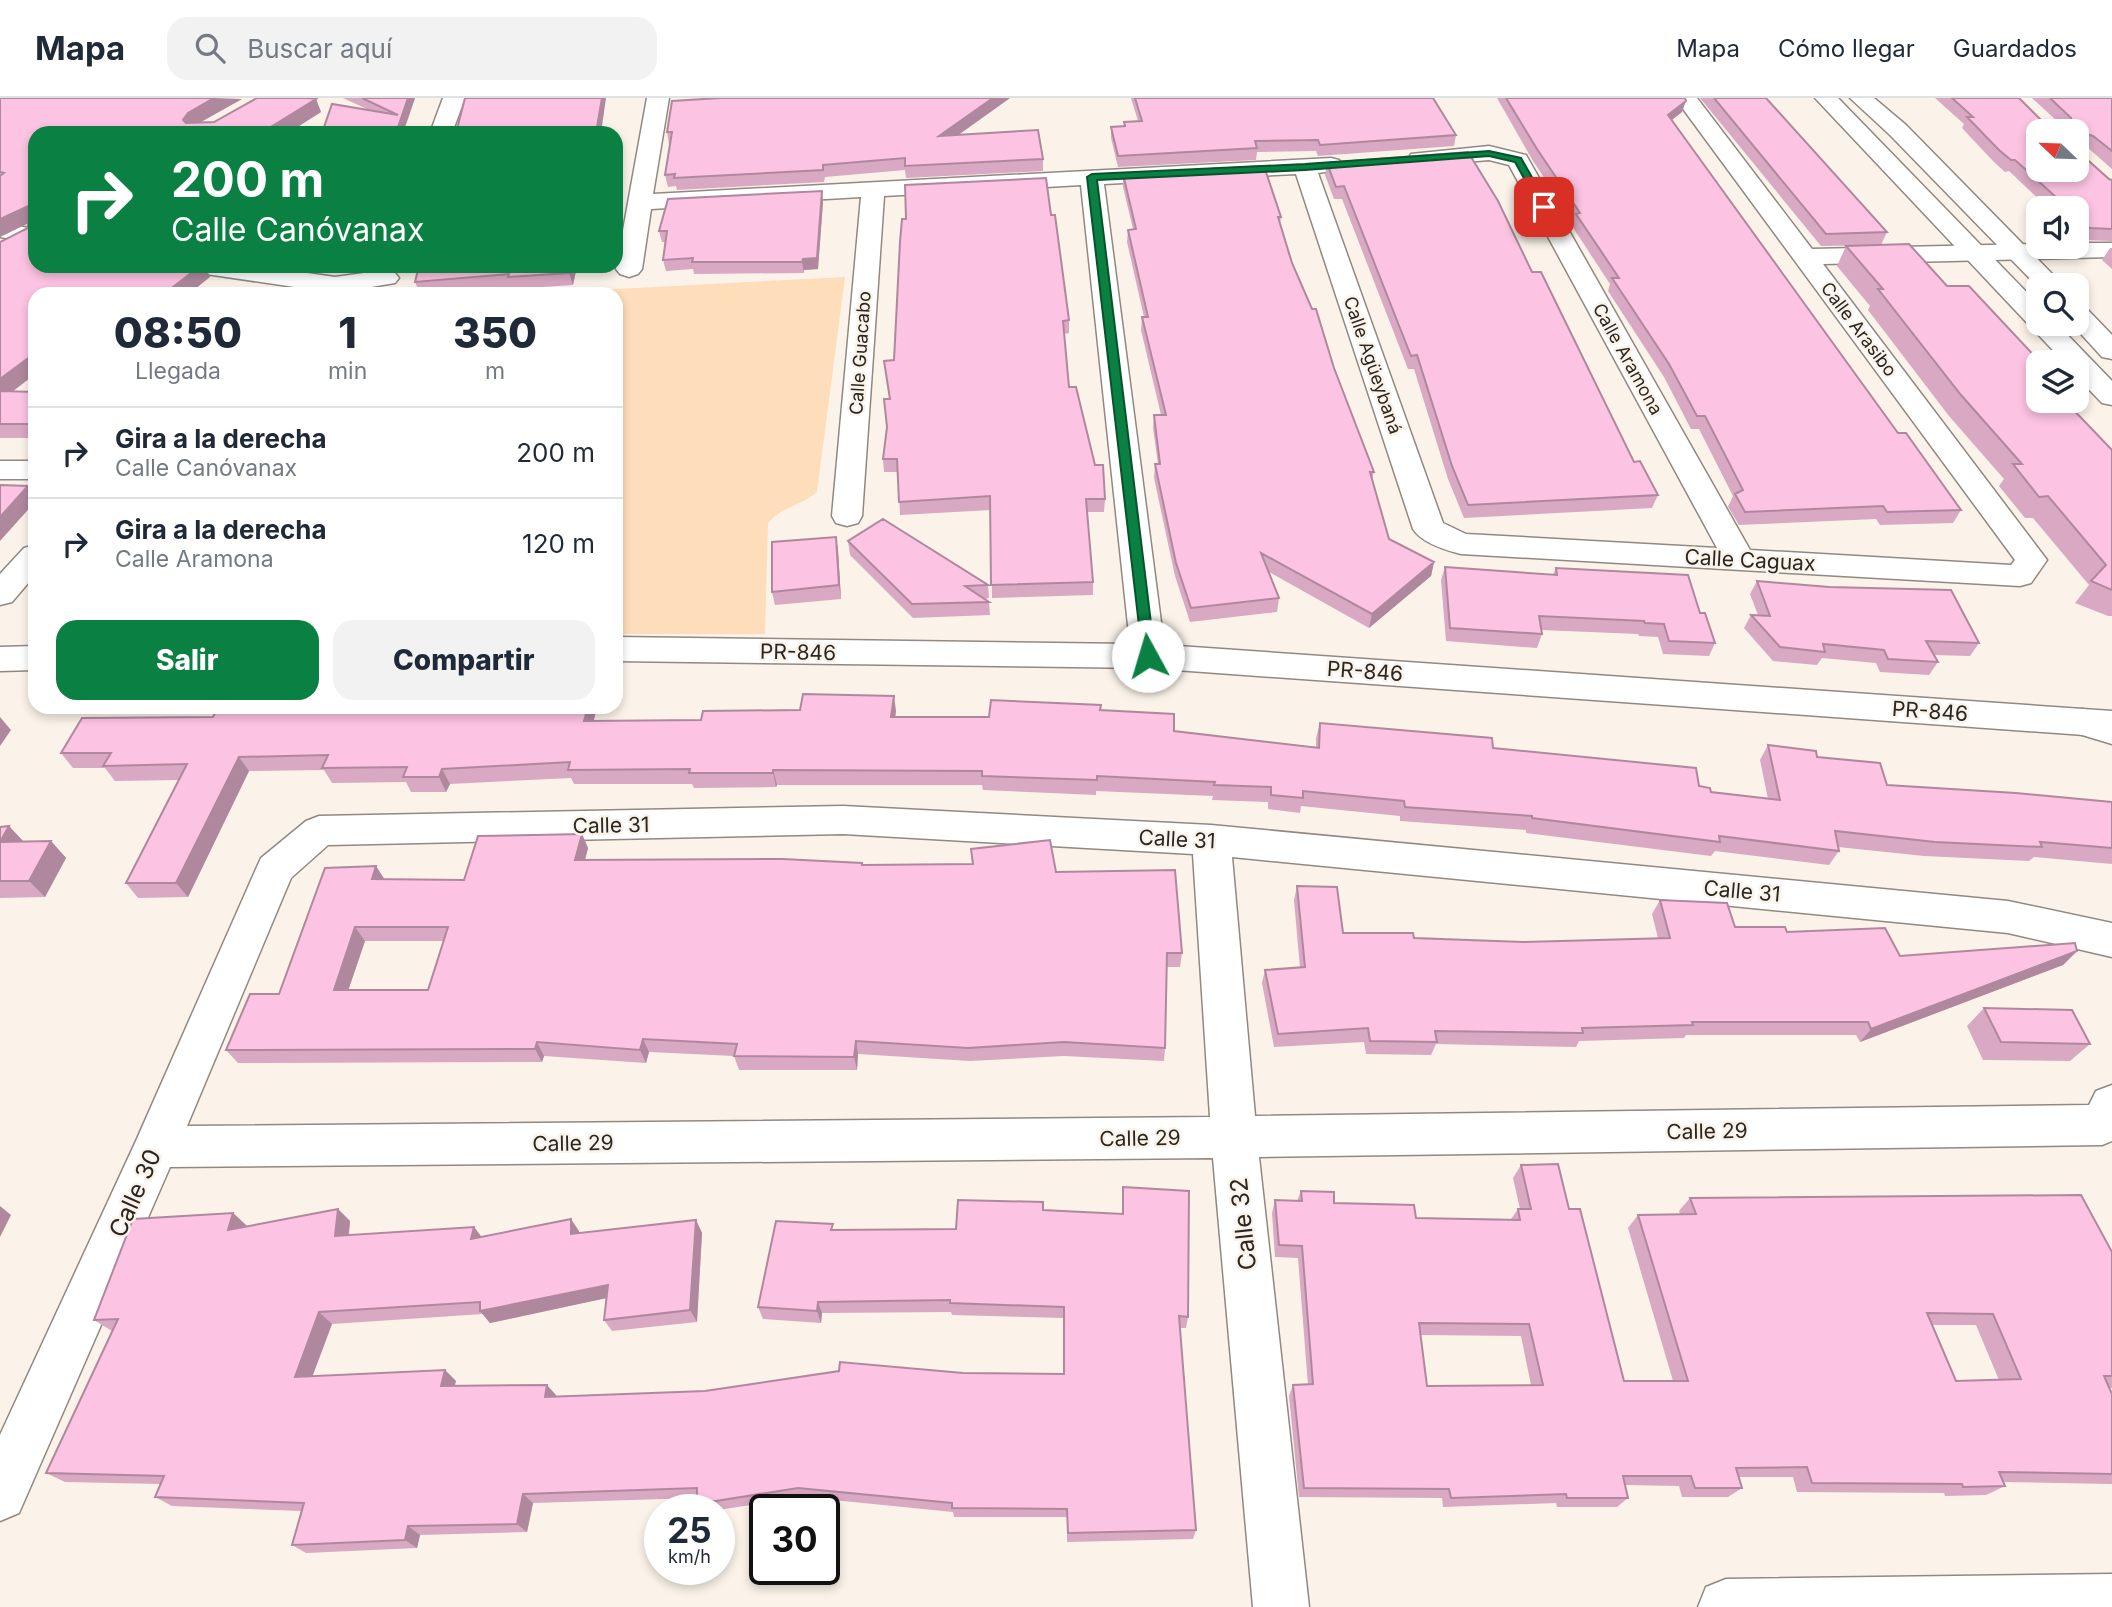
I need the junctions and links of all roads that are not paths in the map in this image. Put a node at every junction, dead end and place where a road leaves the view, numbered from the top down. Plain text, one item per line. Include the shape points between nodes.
1 (454, 98) edge
2 (1686, 98) edge
3 (1826, 98) edge
4 (1861, 98) edge
5 (658, 102) edge
6 (685, 103) edge
7 (444, 126) edge
8 (1397, 160) edge
9 (1357, 163) edge
10 (1305, 167) junction
11 (1092, 177) junction
12 (873, 189) junction
13 (641, 202) junction
14 (0, 230) edge
15 (28, 233) edge
16 (28, 235) edge
17 (0, 250) edge
18 (2112, 250) edge
19 (2020, 253) junction
20 (1976, 254) junction
21 (1806, 257) junction
22 (629, 269) dead end
23 (245, 273) edge
24 (2039, 273) edge
25 (256, 275) junction
26 (385, 279) edge
27 (240, 287) edge
28 (2026, 306) edge
29 (2089, 327) edge
30 (2054, 336) edge
31 (2112, 351) edge
32 (2112, 397) edge
33 (0, 470) edge
34 (28, 470) edge
35 (847, 516) dead end
36 (1461, 544) joint
37 (1738, 558) junction
38 (2031, 560) joint
39 (28, 563) edge
40 (0, 594) edge
41 (623, 649) edge
42 (1148, 656) junction
43 (28, 658) edge
44 (0, 659) edge
45 (2105, 725) edge
46 (1212, 840) junction
47 (266, 891) joint
48 (2112, 940) edge
49 (2112, 1105) edge
50 (1234, 1137) junction
51 (156, 1147) junction
52 (0, 1494) edge
53 (2112, 1602) edge
54 (1280, 1607) edge
55 (1726, 1607) edge

1 - 7 street
2 - 21 street, Calle Arasibo
3 - 20 street
4 - 19 street
5 - 6 street
5 - 13 street
8 - 37 street, Calle Aramona via 1489,153 1518,160
9 - 10 street
10 - 11 street
10 - 36 street, Calle Agüeybaná via 1429,529
11 - 12 street
11 - 42 street
12 - 13 street
12 - 35 street, Calle Guacabo
13 - 22 street
14 - 15 street
16 - 17 street
18 - 19 street
19 - 20 street
19 - 24 street
20 - 21 street
20 - 28 street
21 - 38 street, Calle Arasibo
23 - 25 street
25 - 26 street via 335,285
25 - 27 street
29 - 31 street
30 - 32 street
33 - 34 street
36 - 37 street, Calle Caguax
37 - 38 street, Calle Caguax via 2020,576
39 - 40 street
41 - 42 street, PR-846 / PR-846
42 - 45 street, PR-846 / PR-846
43 - 44 street
46 - 47 street, Calle 31 via 843,820 319,831 275,869
46 - 48 street, Calle 31 via 2008,917
46 - 50 street, Calle 32
47 - 51 street, Calle 30
49 - 50 street, Calle 29 via 2102,1125
50 - 51 street, Calle 29
50 - 54 street, Calle 32
51 - 52 street, Calle 30
53 - 55 street

